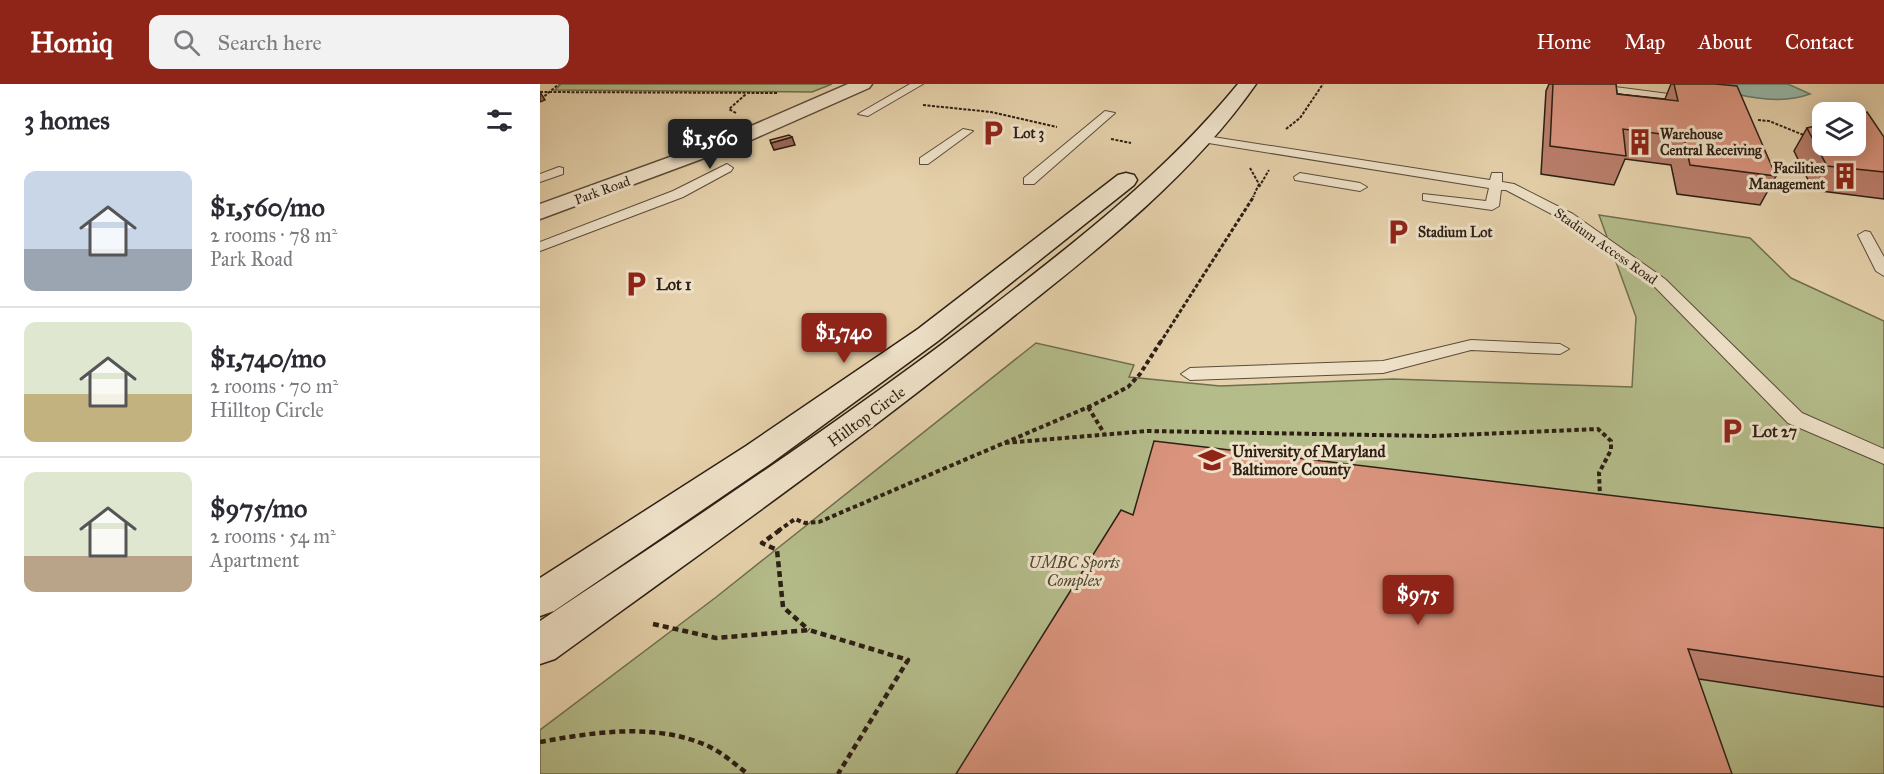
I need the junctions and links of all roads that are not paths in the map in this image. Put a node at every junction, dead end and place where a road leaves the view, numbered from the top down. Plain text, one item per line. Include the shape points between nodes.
1 (863, 84) edge
2 (918, 84) edge
3 (1247, 84) edge
4 (1578, 86) edge
5 (1640, 93) edge
6 (1705, 101) edge
7 (1109, 113) dead end
8 (864, 114) dead end
9 (967, 131) dead end
10 (1200, 139) junction
11 (1162, 147) dead end
12 (924, 161) dead end
13 (727, 168) dead end
14 (559, 171) dead end
15 (1300, 177) dead end
16 (540, 178) edge
17 (1496, 180) junction
18 (1029, 181) dead end
19 (1360, 187) dead end
20 (1428, 197) dead end
21 (540, 212) edge
22 (1865, 235) dead end
23 (544, 242) edge
24 (1884, 271) edge
25 (1560, 349) dead end
26 (1190, 374) dead end
27 (1884, 457) edge
28 (540, 599) edge
29 (540, 645) edge

1 - 21 street, Park Road via 735,140
2 - 8 lane
3 - 10 street, Hilltop Circle
4 - 5 lane
5 - 6 lane
7 - 18 lane
9 - 12 lane
10 - 17 lane, Stadium Access Road
10 - 29 street, Hilltop Circle via 1104,229 956,350
11 - 28 street, Hilltop Circle via 1112,192 928,335 758,455
13 - 23 lane via 678,194
14 - 16 lane
15 - 19 lane
17 - 20 lane via 1492,206
17 - 27 lane, Stadium Access Road via 1568,216 1659,282 1795,418
22 - 24 lane
25 - 26 lane via 1471,345 1383,367

